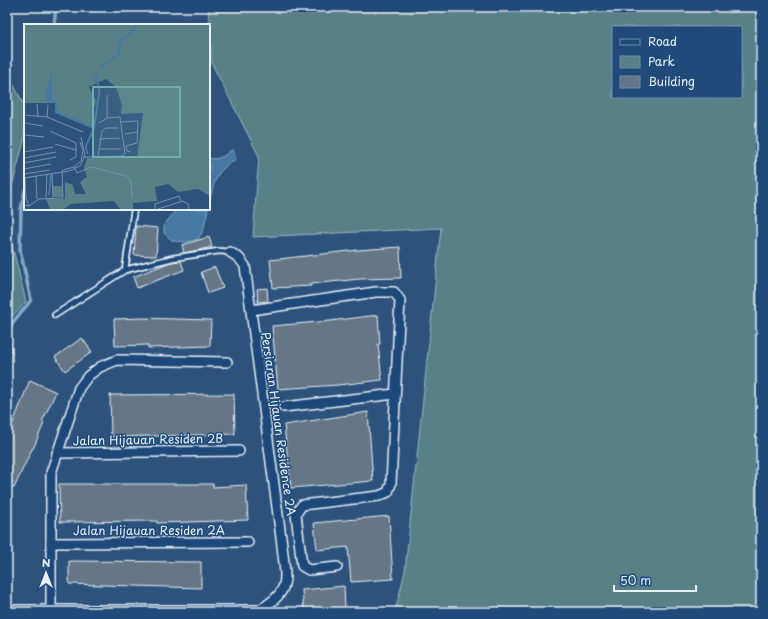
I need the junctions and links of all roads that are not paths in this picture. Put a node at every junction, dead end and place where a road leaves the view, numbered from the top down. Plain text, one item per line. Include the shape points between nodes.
1 (134, 210) edge
2 (230, 252) joint
3 (125, 270) junction
4 (251, 310) junction
5 (55, 315) dead end
6 (227, 362) dead end
7 (396, 394) junction
8 (284, 407) dead end
9 (239, 451) dead end
10 (57, 453) junction
11 (248, 542) dead end
12 (51, 543) junction
13 (337, 567) dead end
14 (51, 609) junction
15 (7, 610) edge

1 - 3 lane
2 - 3 lane via 220,251 173,258
2 - 4 street, Persiaran Hijauan Residence 2A via 245,266
3 - 5 lane
4 - 7 street via 376,292 394,292 400,300
4 - 14 street, Persiaran Hijauan Residence 2A via 285,580 283,590 273,602 259,610
6 - 10 street via 117,360 100,367 88,376 79,388
7 - 8 street
7 - 13 street via 391,484 388,492 379,496 302,505 296,514 302,566 309,570
9 - 10 street, Jalan Hijauan Residen 2B
10 - 12 street via 51,473
11 - 12 street, Jalan Hijauan Residen 2A
12 - 14 street
14 - 15 street

